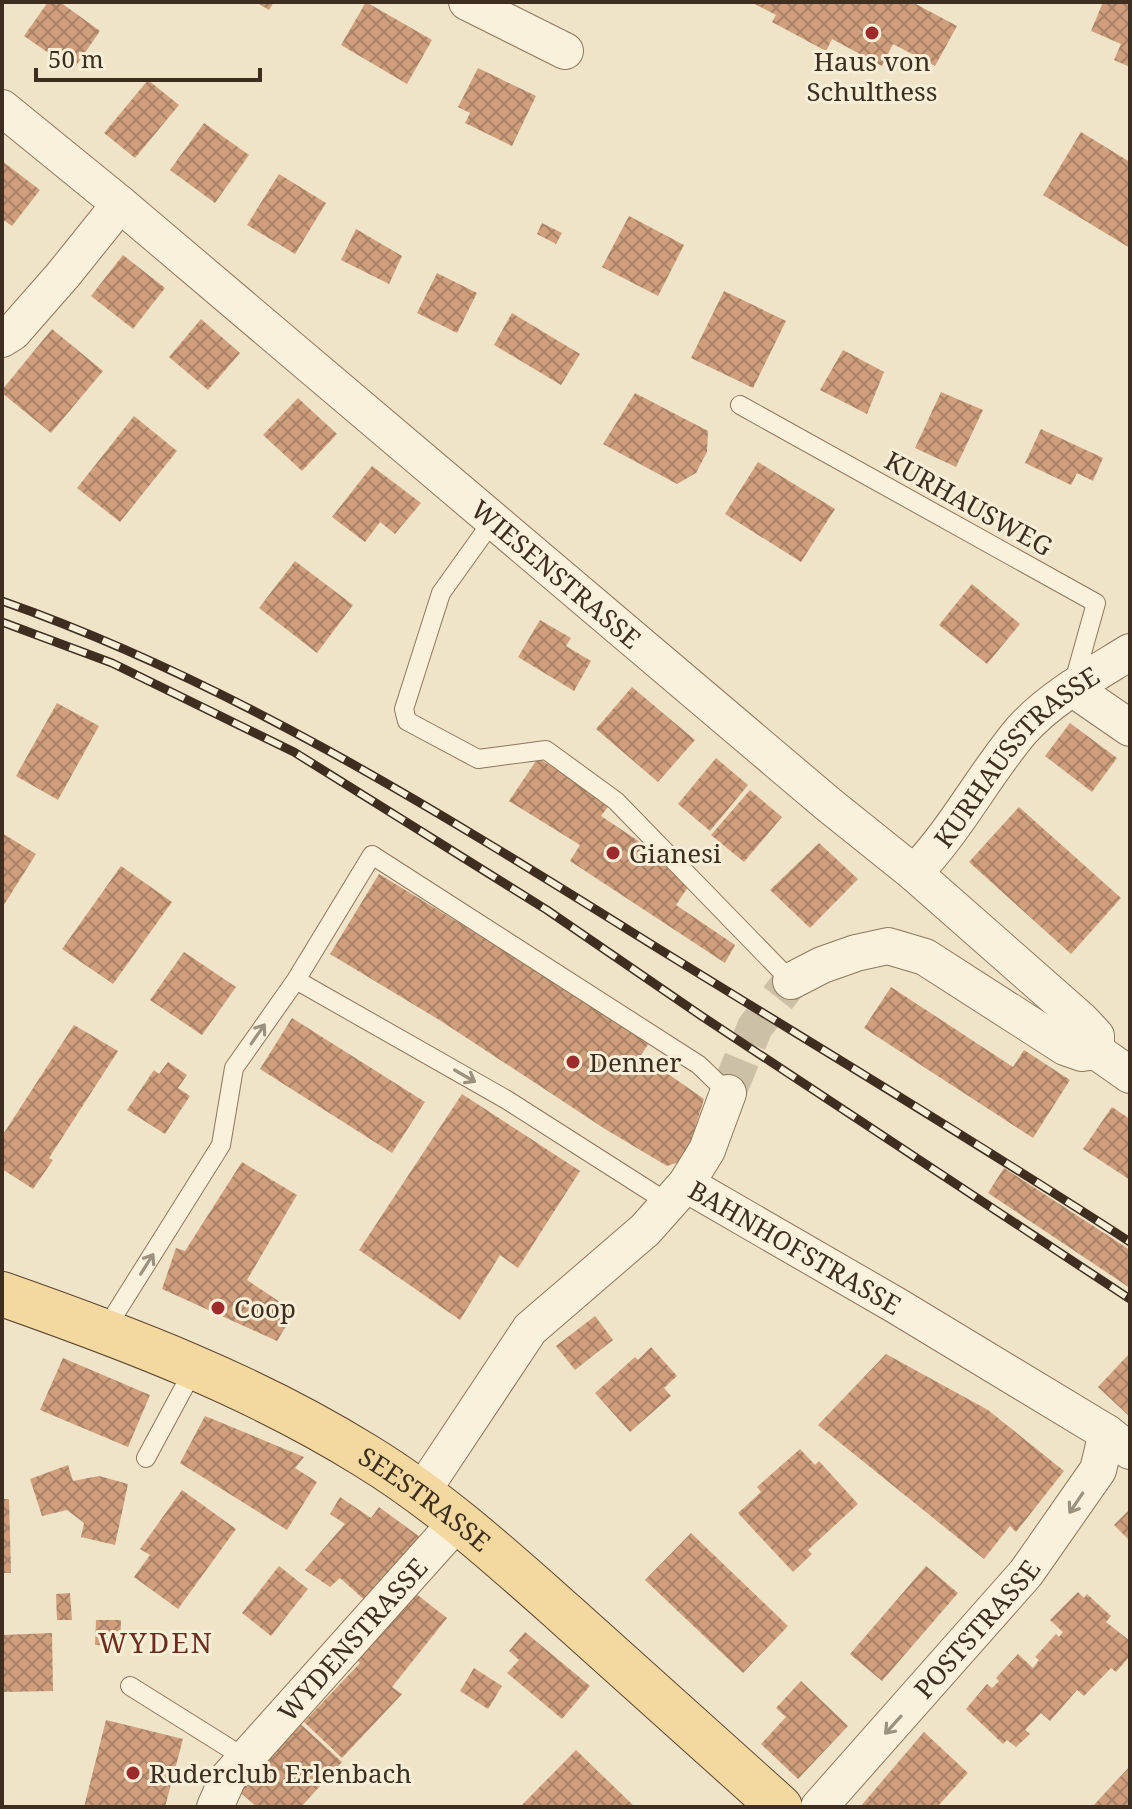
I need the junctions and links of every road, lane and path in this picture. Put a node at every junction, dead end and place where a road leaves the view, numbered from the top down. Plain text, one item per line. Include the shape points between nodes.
1 (467, 2) edge
2 (565, 51) dead end
3 (2, 108) edge
4 (120, 204) junction
5 (2, 339) edge
6 (740, 405) dead end
7 (494, 519) junction
8 (1130, 652) edge
9 (1072, 688) junction
10 (1130, 728) edge
11 (914, 873) junction
12 (296, 980) junction
13 (791, 981) joint
14 (1096, 1051) junction
15 (1130, 1075) edge
16 (728, 1093) joint
17 (678, 1194) junction
18 (2, 1294) edge
19 (105, 1330) junction
20 (195, 1367) junction
21 (1118, 1442) edge
22 (146, 1458) dead end
23 (421, 1493) junction
24 (458, 1521) junction
25 (130, 1686) dead end
26 (245, 1758) junction
27 (218, 1799) edge
28 (780, 1807) edge
29 (819, 1807) edge

1 - 2 street
3 - 4 street, WIESENSTRASSE
4 - 5 street
4 - 7 street, WIESENSTRASSE
6 - 9 lane, KURHAUSWEG via 1096,603
7 - 11 street, WIESENSTRASSE
7 - 13 lane via 441,593 404,709 407,721 478,759 546,750 616,801
8 - 9 street, KURHAUSSTRASSE
9 - 10 street
9 - 11 street, KURHAUSSTRASSE via 1022,730 938,849
11 - 14 street, WIESENSTRASSE via 1081,1020 1096,1036
12 - 16 lane via 372,855 699,1065
12 -> 17 lane
19 -> 12 lane via 221,1145 234,1068
13 - 14 street via 822,965 888,946 925,957 1065,1047
14 - 15 street
16 - 17 street via 707,1150
17 - 21 street, BAHNHOFSTRASSE via 897,1306
17 - 23 street, BAHNHOFSTRASSE via 645,1230 530,1329
18 - 19 main road, SEESTRASSE
19 - 20 main road, SEESTRASSE
20 - 22 lane
20 - 23 main road, SEESTRASSE via 364,1455
21 -> 29 street, POSTSTRASSE via 1026,1573
23 - 24 main road, SEESTRASSE
24 - 26 street, WYDENSTRASSE
24 - 28 main road, SEESTRASSE
25 - 26 lane
26 - 27 street, WYDENSTRASSE

